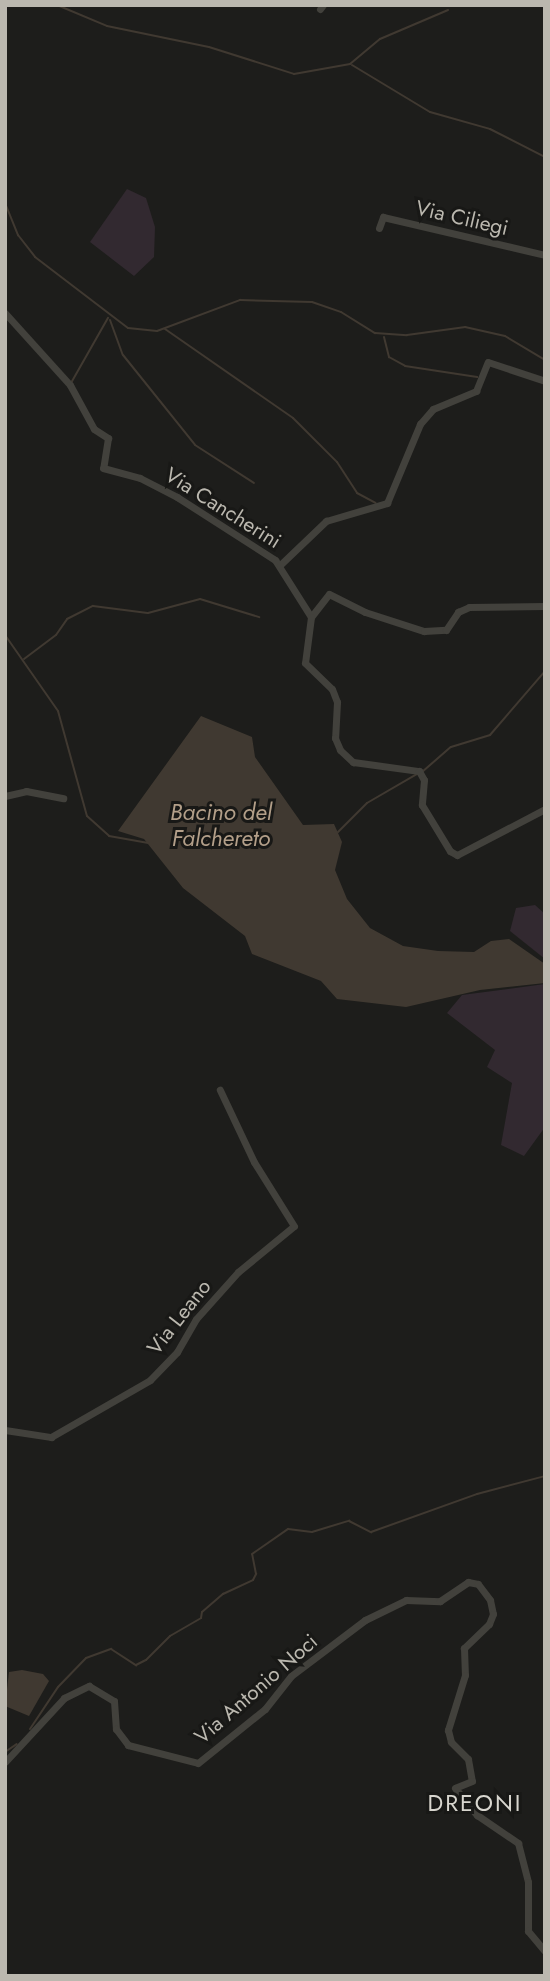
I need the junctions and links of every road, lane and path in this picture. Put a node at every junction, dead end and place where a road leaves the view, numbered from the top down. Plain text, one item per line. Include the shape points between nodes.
1 (379, 228) dead end
2 (545, 256) edge
3 (5, 313) edge
4 (545, 381) edge
5 (281, 565) junction
6 (545, 606) edge
7 (310, 617) junction
8 (5, 796) edge
9 (63, 798) dead end
10 (545, 808) edge
11 (220, 1090) dead end
12 (5, 1430) edge
13 (5, 1762) edge
14 (545, 1951) edge

1 - 2 street, Via Ciliegi via 383,217
3 - 5 street, Via Cancherini via 70,384 94,429 108,438 102,460 106,471 139,478 177,497
4 - 5 street via 488,362 476,391 433,409 420,424 387,503 326,521
5 - 7 street, Via Cancherini
6 - 7 street via 469,607 458,612 446,629 424,631 365,612 329,594
7 - 10 street via 304,663 332,689 340,750 353,762 419,771 424,780 422,805 450,852 457,855
8 - 9 street via 26,792
11 - 12 street, Via Leano via 254,1162 294,1226 238,1272 150,1380 51,1437
13 - 14 street, Via Antonio Noci via 64,1698 89,1686 114,1701 116,1729 128,1745 198,1763 265,1709 291,1676 365,1620 406,1600 440,1601 468,1582 478,1584 490,1600 493,1614 464,1648 465,1675 448,1730 451,1742 468,1759 472,1782 455,1788 477,1815 518,1843 528,1882 528,1931

